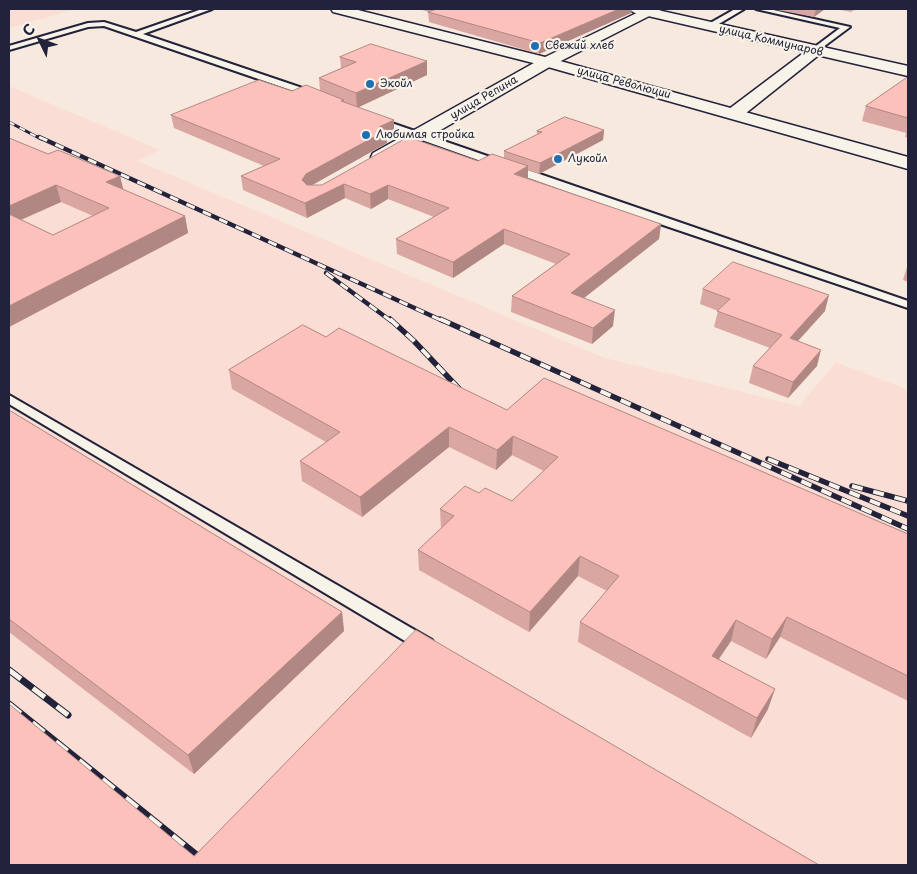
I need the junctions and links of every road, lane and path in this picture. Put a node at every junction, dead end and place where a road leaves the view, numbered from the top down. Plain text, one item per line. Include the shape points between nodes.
1 (208, 9) edge
2 (338, 9) edge
3 (740, 9) edge
4 (760, 9) edge
5 (647, 10) edge
6 (709, 26) junction
7 (136, 34) junction
8 (9, 48) edge
9 (815, 51) junction
10 (546, 62) junction
11 (908, 71) edge
12 (324, 99) edge
13 (735, 113) junction
14 (370, 118) edge
15 (416, 136) junction
16 (908, 162) edge
17 (366, 165) edge
18 (908, 305) edge
19 (9, 399) edge
20 (439, 652) edge

1 - 7 lane
2 - 10 street, улица Революции
3 - 6 lane
4 - 9 lane via 846,27
5 - 6 street, улица Коммунаров
5 - 10 street, улица Репина
6 - 9 street, улица Коммунаров
7 - 8 lane via 104,24 88,25
7 - 12 lane
9 - 11 street, улица Коммунаров
9 - 13 street
10 - 13 street, улица Революции
10 - 15 street, улица Репина
13 - 16 street, улица Революции
14 - 15 lane
15 - 17 street, улица Репина
15 - 18 lane
19 - 20 lane

